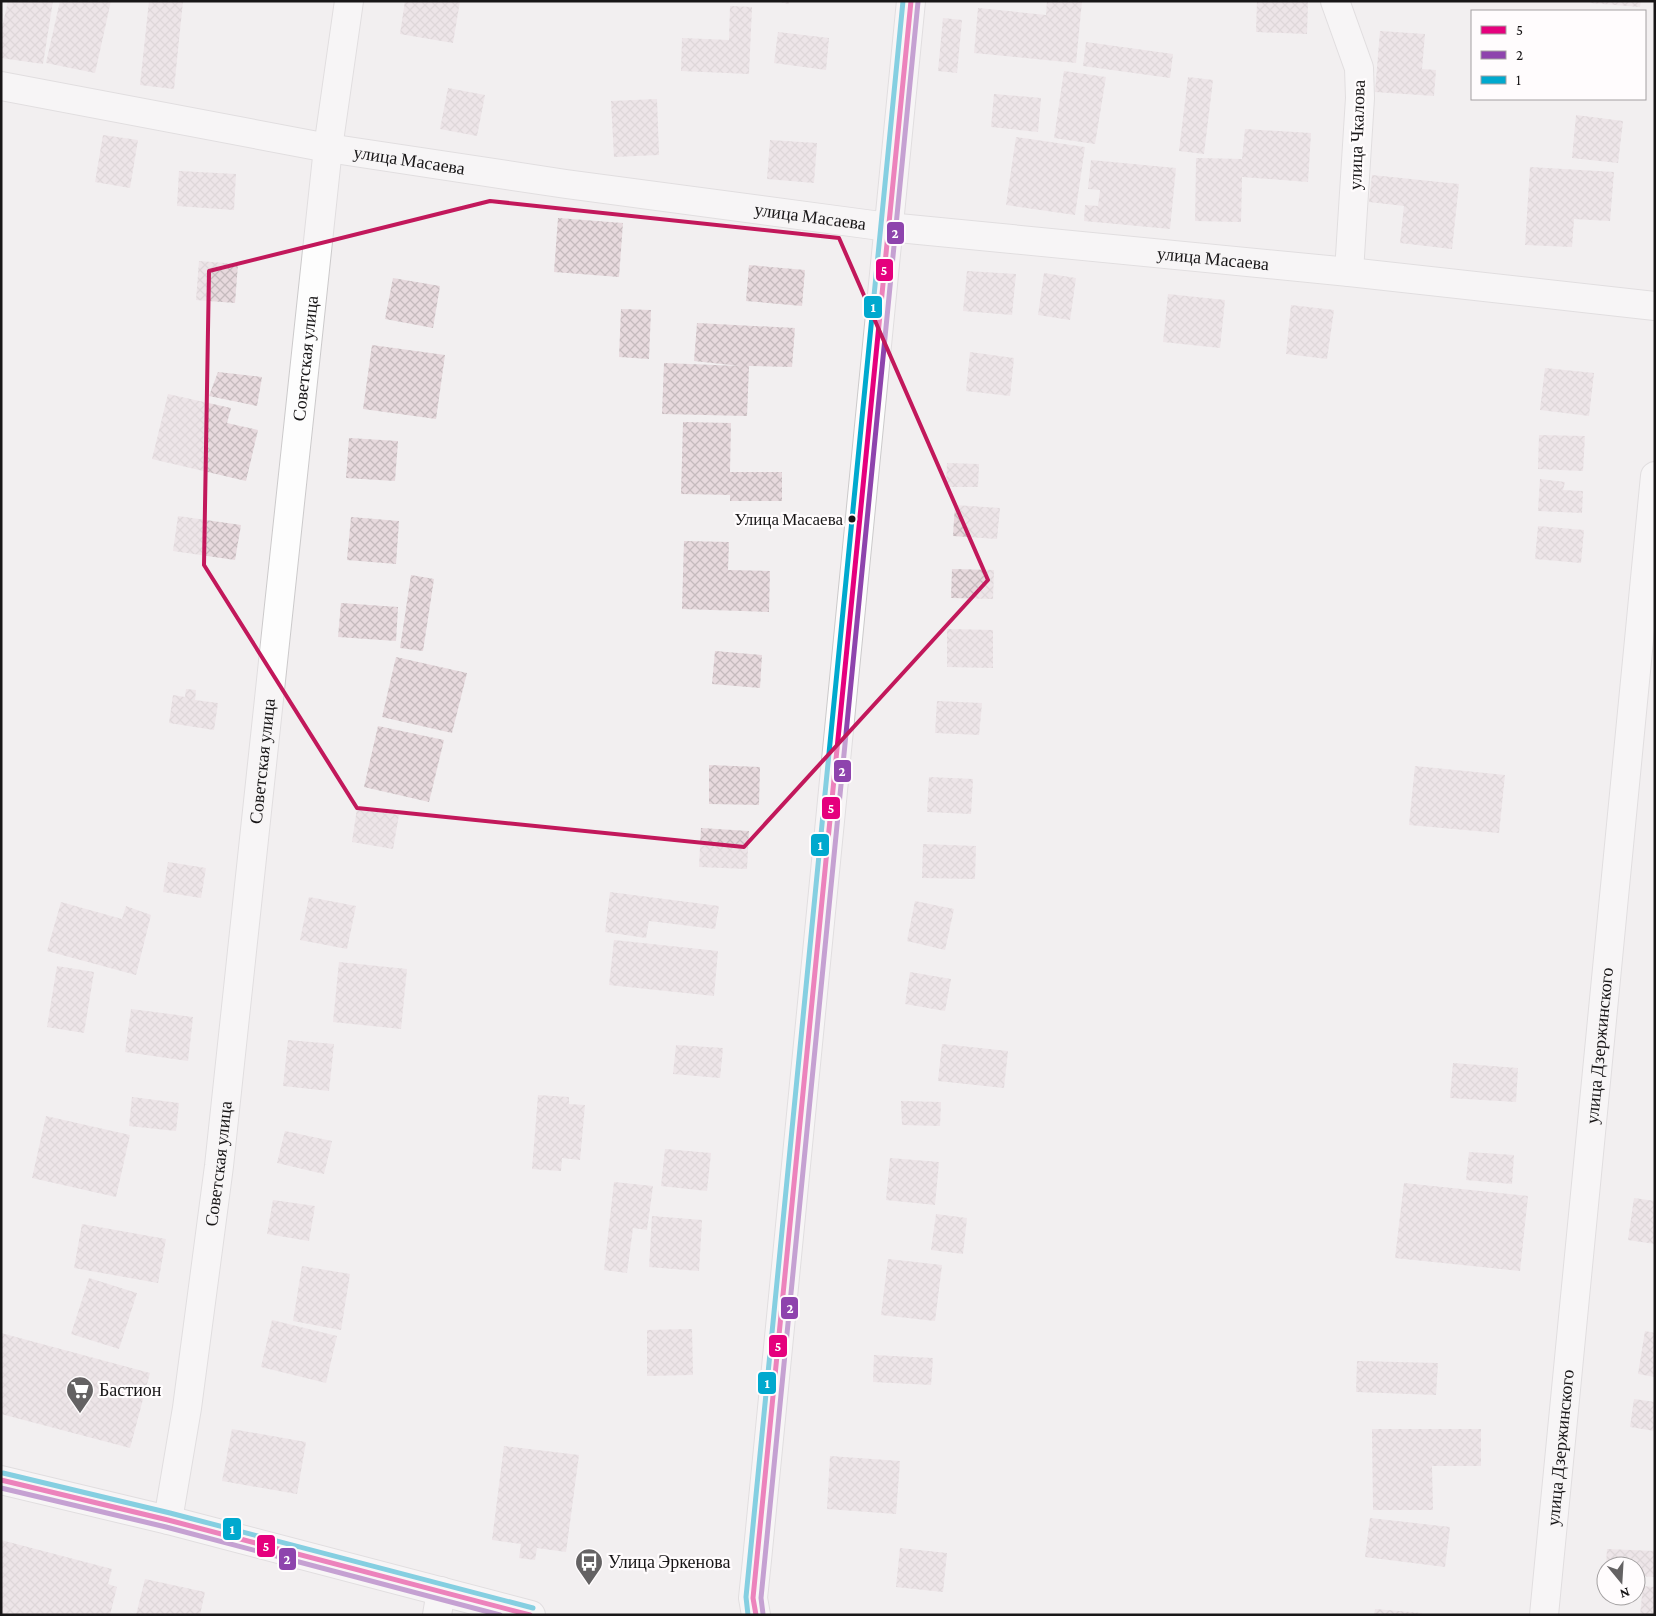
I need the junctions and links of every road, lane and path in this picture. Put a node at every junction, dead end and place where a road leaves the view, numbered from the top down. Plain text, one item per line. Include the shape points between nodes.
1 (349, 1) edge
2 (911, 1) edge
3 (1335, 1) edge
4 (1, 86) edge
5 (328, 148) junction
6 (888, 227) junction
7 (1349, 272) junction
8 (1655, 306) edge
9 (1655, 476) edge
10 (1, 1480) edge
11 (168, 1520) junction
12 (439, 1603) edge
13 (531, 1615) edge
14 (756, 1615) edge
15 (1544, 1615) edge

1 - 5 street, Советская улица
2 - 6 street
3 - 7 street, улица Чкалова via 1358,68 1359,83
4 - 5 street, улица Масаева
5 - 6 street, улица Масаева
5 - 11 street, Советская улица via 219,1166 187,1408
6 - 7 street, улица Масаева
6 - 14 street via 753,1598
7 - 8 street, улица Масаева
9 - 15 street, улица Дзержинского
10 - 11 street
11 - 12 street
12 - 13 street

